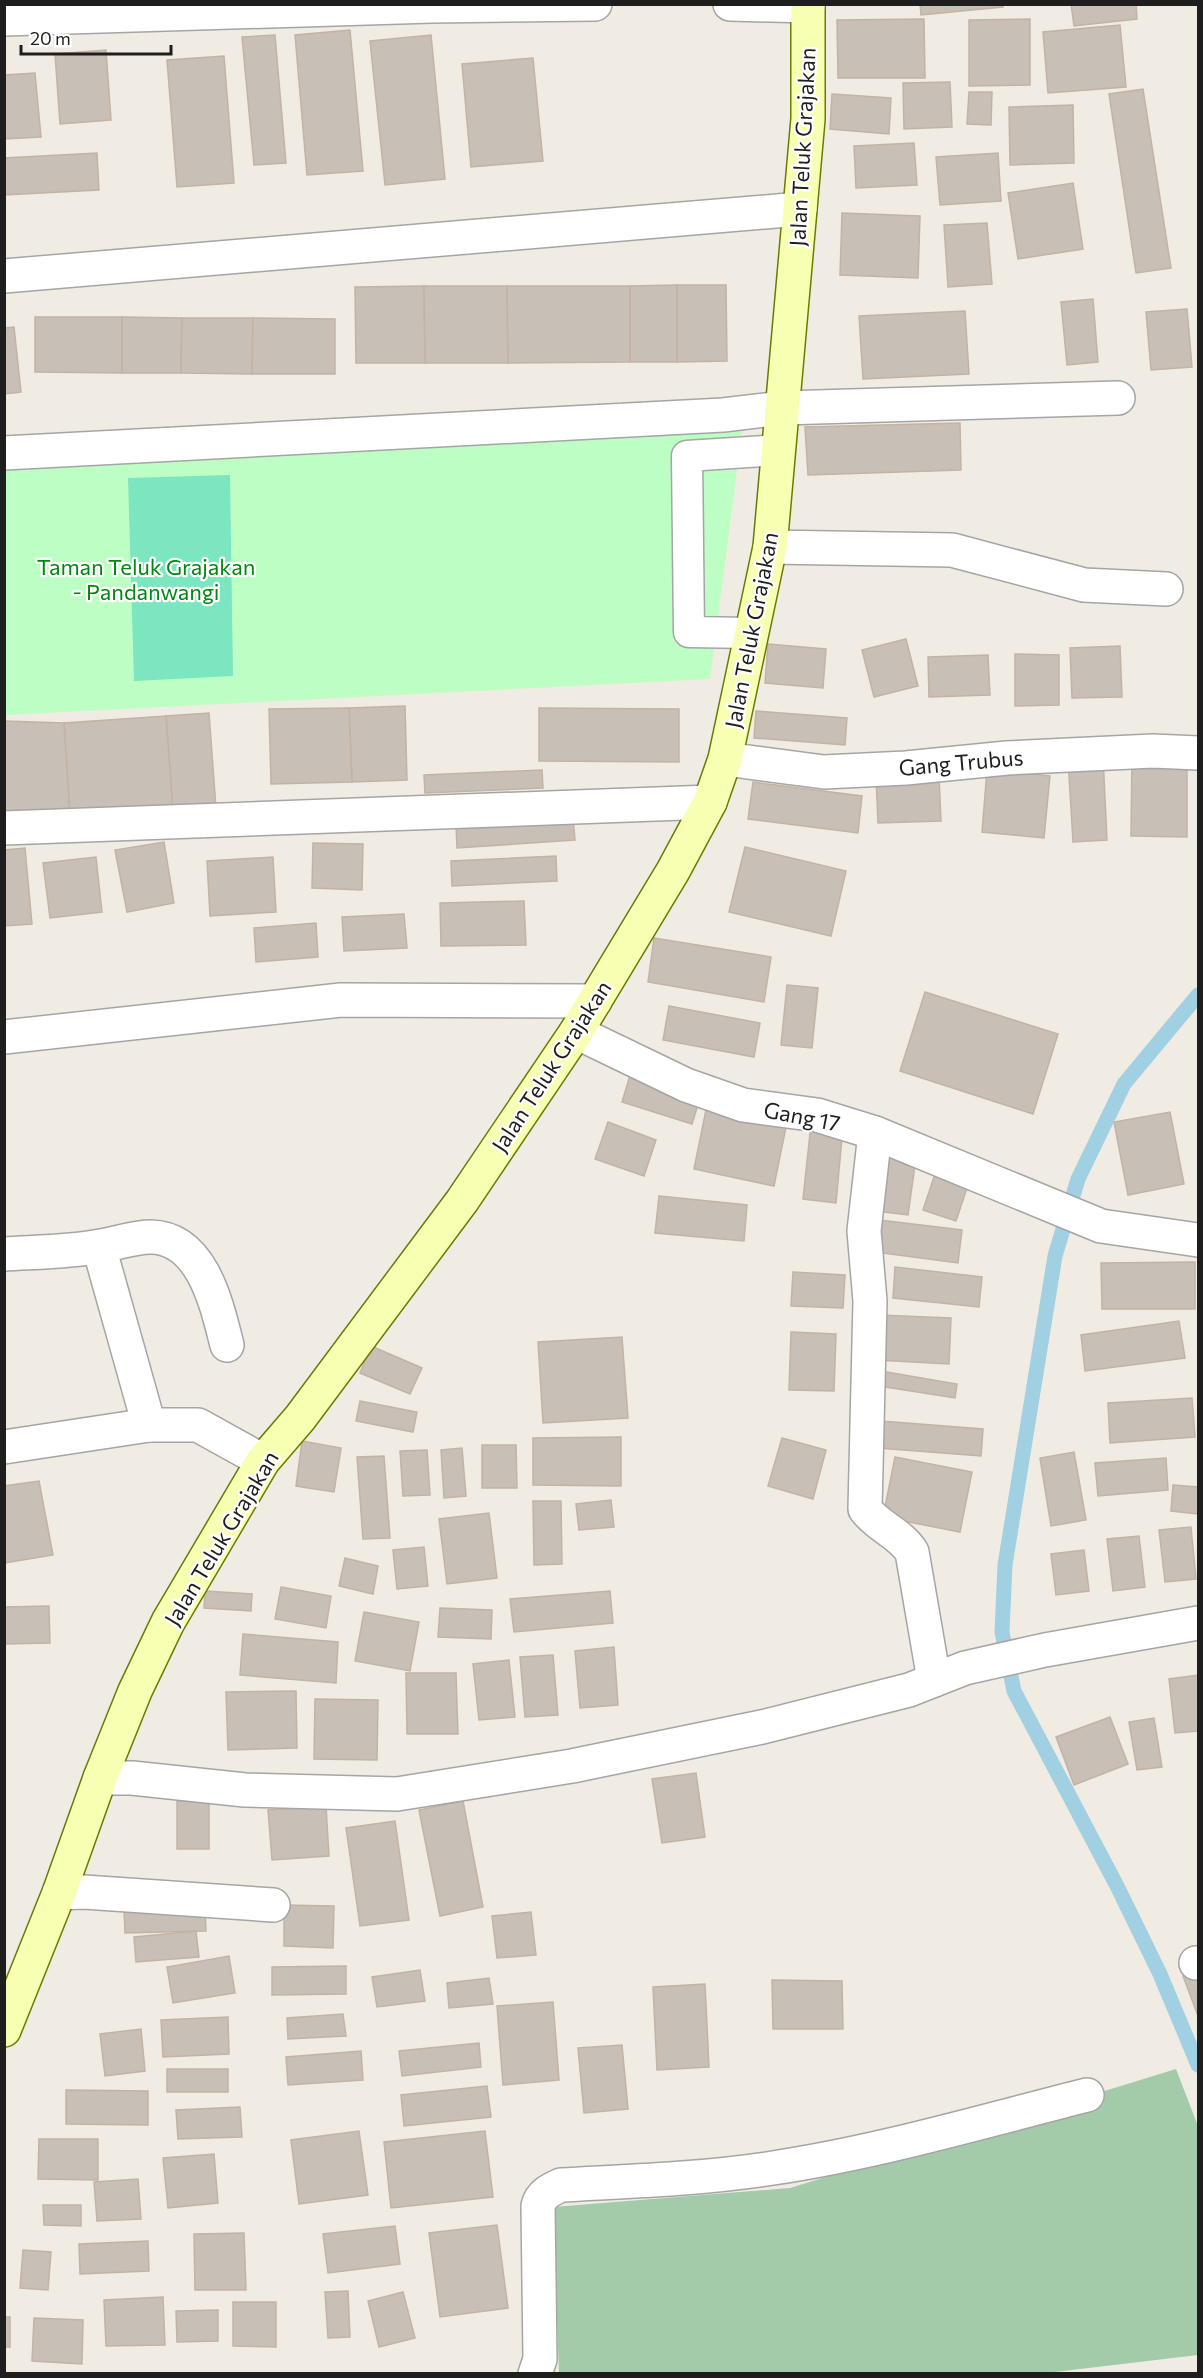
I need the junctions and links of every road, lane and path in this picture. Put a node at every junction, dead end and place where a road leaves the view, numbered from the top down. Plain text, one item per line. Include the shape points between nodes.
1 (595, 4) edge
2 (730, 4) edge
3 (432, 5) edge
4 (808, 5) edge
5 (4, 19) edge
6 (800, 209) junction
7 (4, 276) edge
8 (1118, 398) dead end
9 (783, 408) junction
10 (779, 450) junction
11 (4, 453) edge
12 (770, 547) junction
13 (1167, 590) dead end
14 (752, 633) junction
15 (1198, 753) edge
16 (725, 759) junction
17 (710, 802) junction
18 (4, 828) edge
19 (595, 1000) junction
20 (576, 1032) junction
21 (4, 1037) edge
22 (875, 1133) junction
23 (1198, 1240) edge
24 (99, 1247) junction
25 (4, 1254) edge
26 (227, 1345) dead end
27 (149, 1425) junction
28 (4, 1447) edge
29 (263, 1461) junction
30 (1198, 1623) edge
31 (934, 1680) junction
32 (100, 1778) junction
33 (59, 1893) junction
34 (273, 1905) dead end
35 (4, 2030) edge
36 (1088, 2095) dead end
37 (537, 2366) edge

1 - 3 street
2 - 4 street
3 - 5 street
4 - 6 street, Jalan Teluk Grajakan via 808,119
6 - 7 street
6 - 9 street, Jalan Teluk Grajakan
8 - 9 street
9 - 10 street, Jalan Teluk Grajakan
9 - 11 street via 723,415
10 - 12 street, Jalan Teluk Grajakan
10 - 14 lane via 687,456 689,632
12 - 13 street via 952,550 1084,585
12 - 14 street, Jalan Teluk Grajakan
14 - 16 street, Jalan Teluk Grajakan
15 - 16 street, Gang Trubus via 1018,757 824,772
16 - 17 street, Jalan Teluk Grajakan
17 - 18 street
17 - 19 street, Jalan Teluk Grajakan
19 - 20 street, Jalan Teluk Grajakan
19 - 21 street via 341,1000
20 - 22 street, Gang 17 via 686,1085 743,1105 817,1115
20 - 29 street, Jalan Teluk Grajakan via 462,1201 300,1418
22 - 23 street, Gang 17 via 1101,1226
22 - 31 street via 864,1231 870,1301 865,1509 873,1520 905,1541 912,1552
24 - 25 street
24 - 26 street via 154,1237 183,1247 207,1283
24 - 27 street
27 - 28 street
27 - 29 street via 198,1425
29 - 32 street, Jalan Teluk Grajakan via 168,1623
30 - 31 street via 1045,1650 965,1668
31 - 32 street via 762,1728 573,1767 397,1794 245,1790
32 - 33 street, Jalan Teluk Grajakan
33 - 34 street
33 - 35 street, Jalan Teluk Grajakan
36 - 37 street via 846,2155 773,2168 554,2188 541,2197 538,2206

